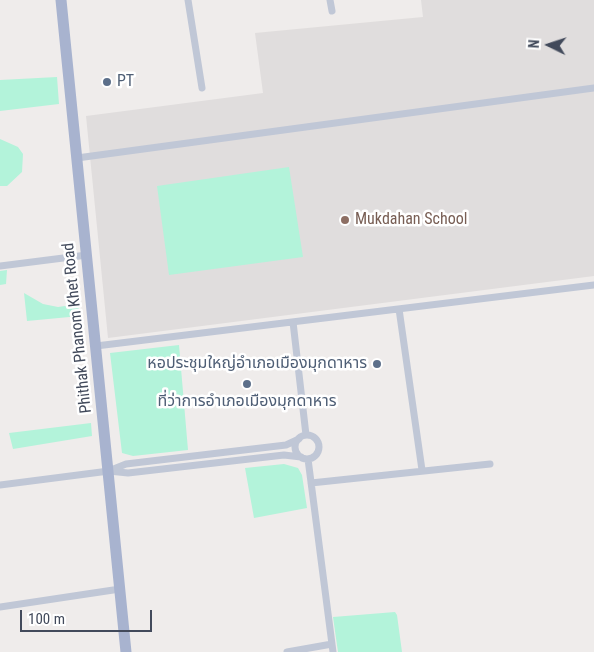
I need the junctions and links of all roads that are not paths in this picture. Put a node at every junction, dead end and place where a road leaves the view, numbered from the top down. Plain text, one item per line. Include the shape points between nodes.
1 (61, 0) edge
2 (188, 0) edge
3 (330, 0) edge
4 (332, 11) dead end
5 (202, 88) dead end
6 (594, 88) edge
7 (77, 158) junction
8 (87, 255) junction
9 (0, 266) edge
10 (594, 285) edge
11 (399, 309) junction
12 (293, 322) junction
13 (96, 346) junction
14 (303, 437) junction
15 (305, 458) junction
16 (490, 464) dead end
17 (422, 470) junction
18 (109, 471) junction
19 (311, 483) junction
20 (0, 485) edge
21 (120, 589) junction
22 (0, 607) edge
23 (332, 644) junction
24 (126, 652) edge
25 (287, 652) edge
26 (333, 652) edge

1 - 7 main road, Phithak Phanom Khet Road
2 - 5 street
3 - 4 street
6 - 7 street
7 - 8 main road, Phithak Phanom Khet Road
8 - 9 street
8 - 13 main road, Phithak Phanom Khet Road
10 - 11 street
11 - 12 street
11 - 17 street
12 - 13 street
12 - 14 street
13 - 18 main road, Phithak Phanom Khet Road
14 - 15 street via 296,450
14 - 15 street via 316,439 319,446 315,456
14 - 18 street via 286,445 126,464
15 - 18 street via 284,455 128,473
15 - 19 street
16 - 17 street
17 - 19 street
18 - 20 street
18 - 21 main road, Phithak Phanom Khet Road
19 - 23 street
21 - 22 street
21 - 24 main road, Phithak Phanom Khet Road
23 - 25 street
23 - 26 street

